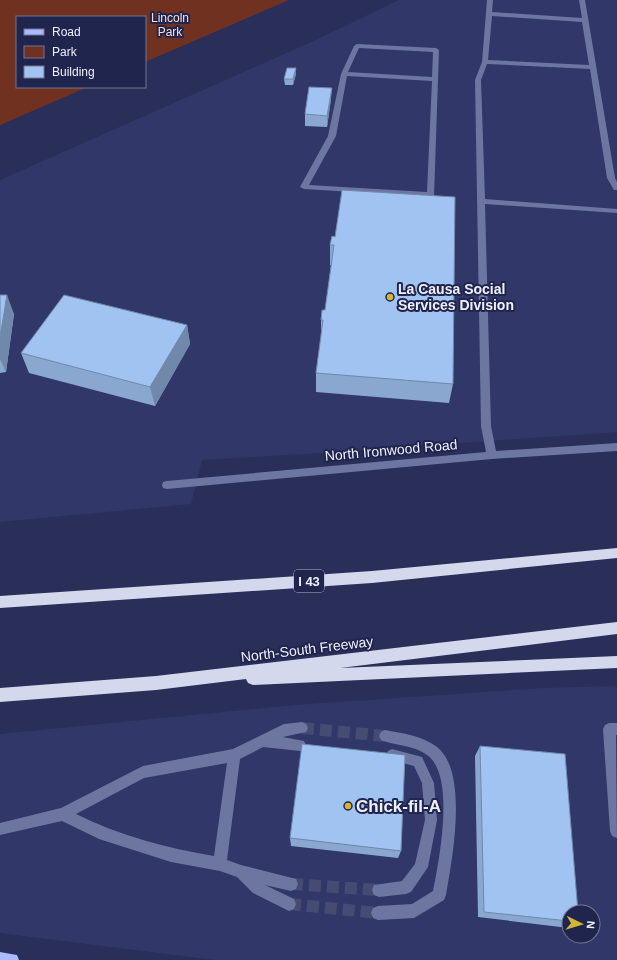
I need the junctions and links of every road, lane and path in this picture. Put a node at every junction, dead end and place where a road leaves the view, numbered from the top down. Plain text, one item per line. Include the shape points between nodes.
1 (490, 0) edge
2 (582, 0) edge
3 (489, 14) junction
4 (585, 20) junction
5 (486, 62) junction
6 (593, 67) junction
7 (344, 74) junction
8 (435, 79) junction
9 (617, 188) edge
10 (481, 201) junction
11 (617, 211) edge
12 (617, 447) edge
13 (492, 455) junction
14 (167, 485) dead end
15 (617, 553) edge
16 (0, 602) edge
17 (617, 628) edge
18 (617, 662) edge
19 (156, 683) junction
20 (0, 695) edge
21 (302, 728) tunnel mouth
22 (617, 729) edge
23 (385, 736) tunnel mouth
24 (262, 741) junction
25 (300, 745) edge
26 (384, 754) edge
27 (234, 755) junction
28 (615, 787) edge
29 (63, 814) junction
30 (0, 829) edge
31 (617, 831) edge
32 (220, 864) junction
33 (241, 872) junction
34 (292, 884) tunnel mouth
35 (379, 890) tunnel mouth
36 (289, 904) tunnel mouth
37 (378, 913) tunnel mouth
38 (0, 958) edge
39 (12, 960) edge

1 - 3 street
2 - 4 street
3 - 4 street
3 - 5 street
4 - 6 street
5 - 6 street
5 - 10 street via 478,80
6 - 9 street via 611,178
7 - 8 street
7 - 8 street via 357,46 436,50
7 - 8 street via 332,136 304,187 431,195
10 - 11 street
10 - 13 street via 486,426
12 - 13 street, North Ironwood Road
13 - 14 street, North Ironwood Road
15 - 16 highway, I 43 via 372,577
17 - 19 highway, North-South Freeway
18 - 19 highway
19 - 20 highway, North-South Freeway
21 - 24 street via 284,730
22 - 28 street via 609,729
23 - 37 street via 415,742 436,754 447,776 451,827 440,895 414,911
24 - 25 street
24 - 27 street
26 - 35 street via 418,761 428,783 431,820 421,867 406,887
27 - 29 street via 143,772
27 - 32 street
28 - 31 street
29 - 30 street
29 - 32 street via 100,832 171,855
32 - 33 street
33 - 34 street
33 - 36 street via 258,888
38 - 39 main road

